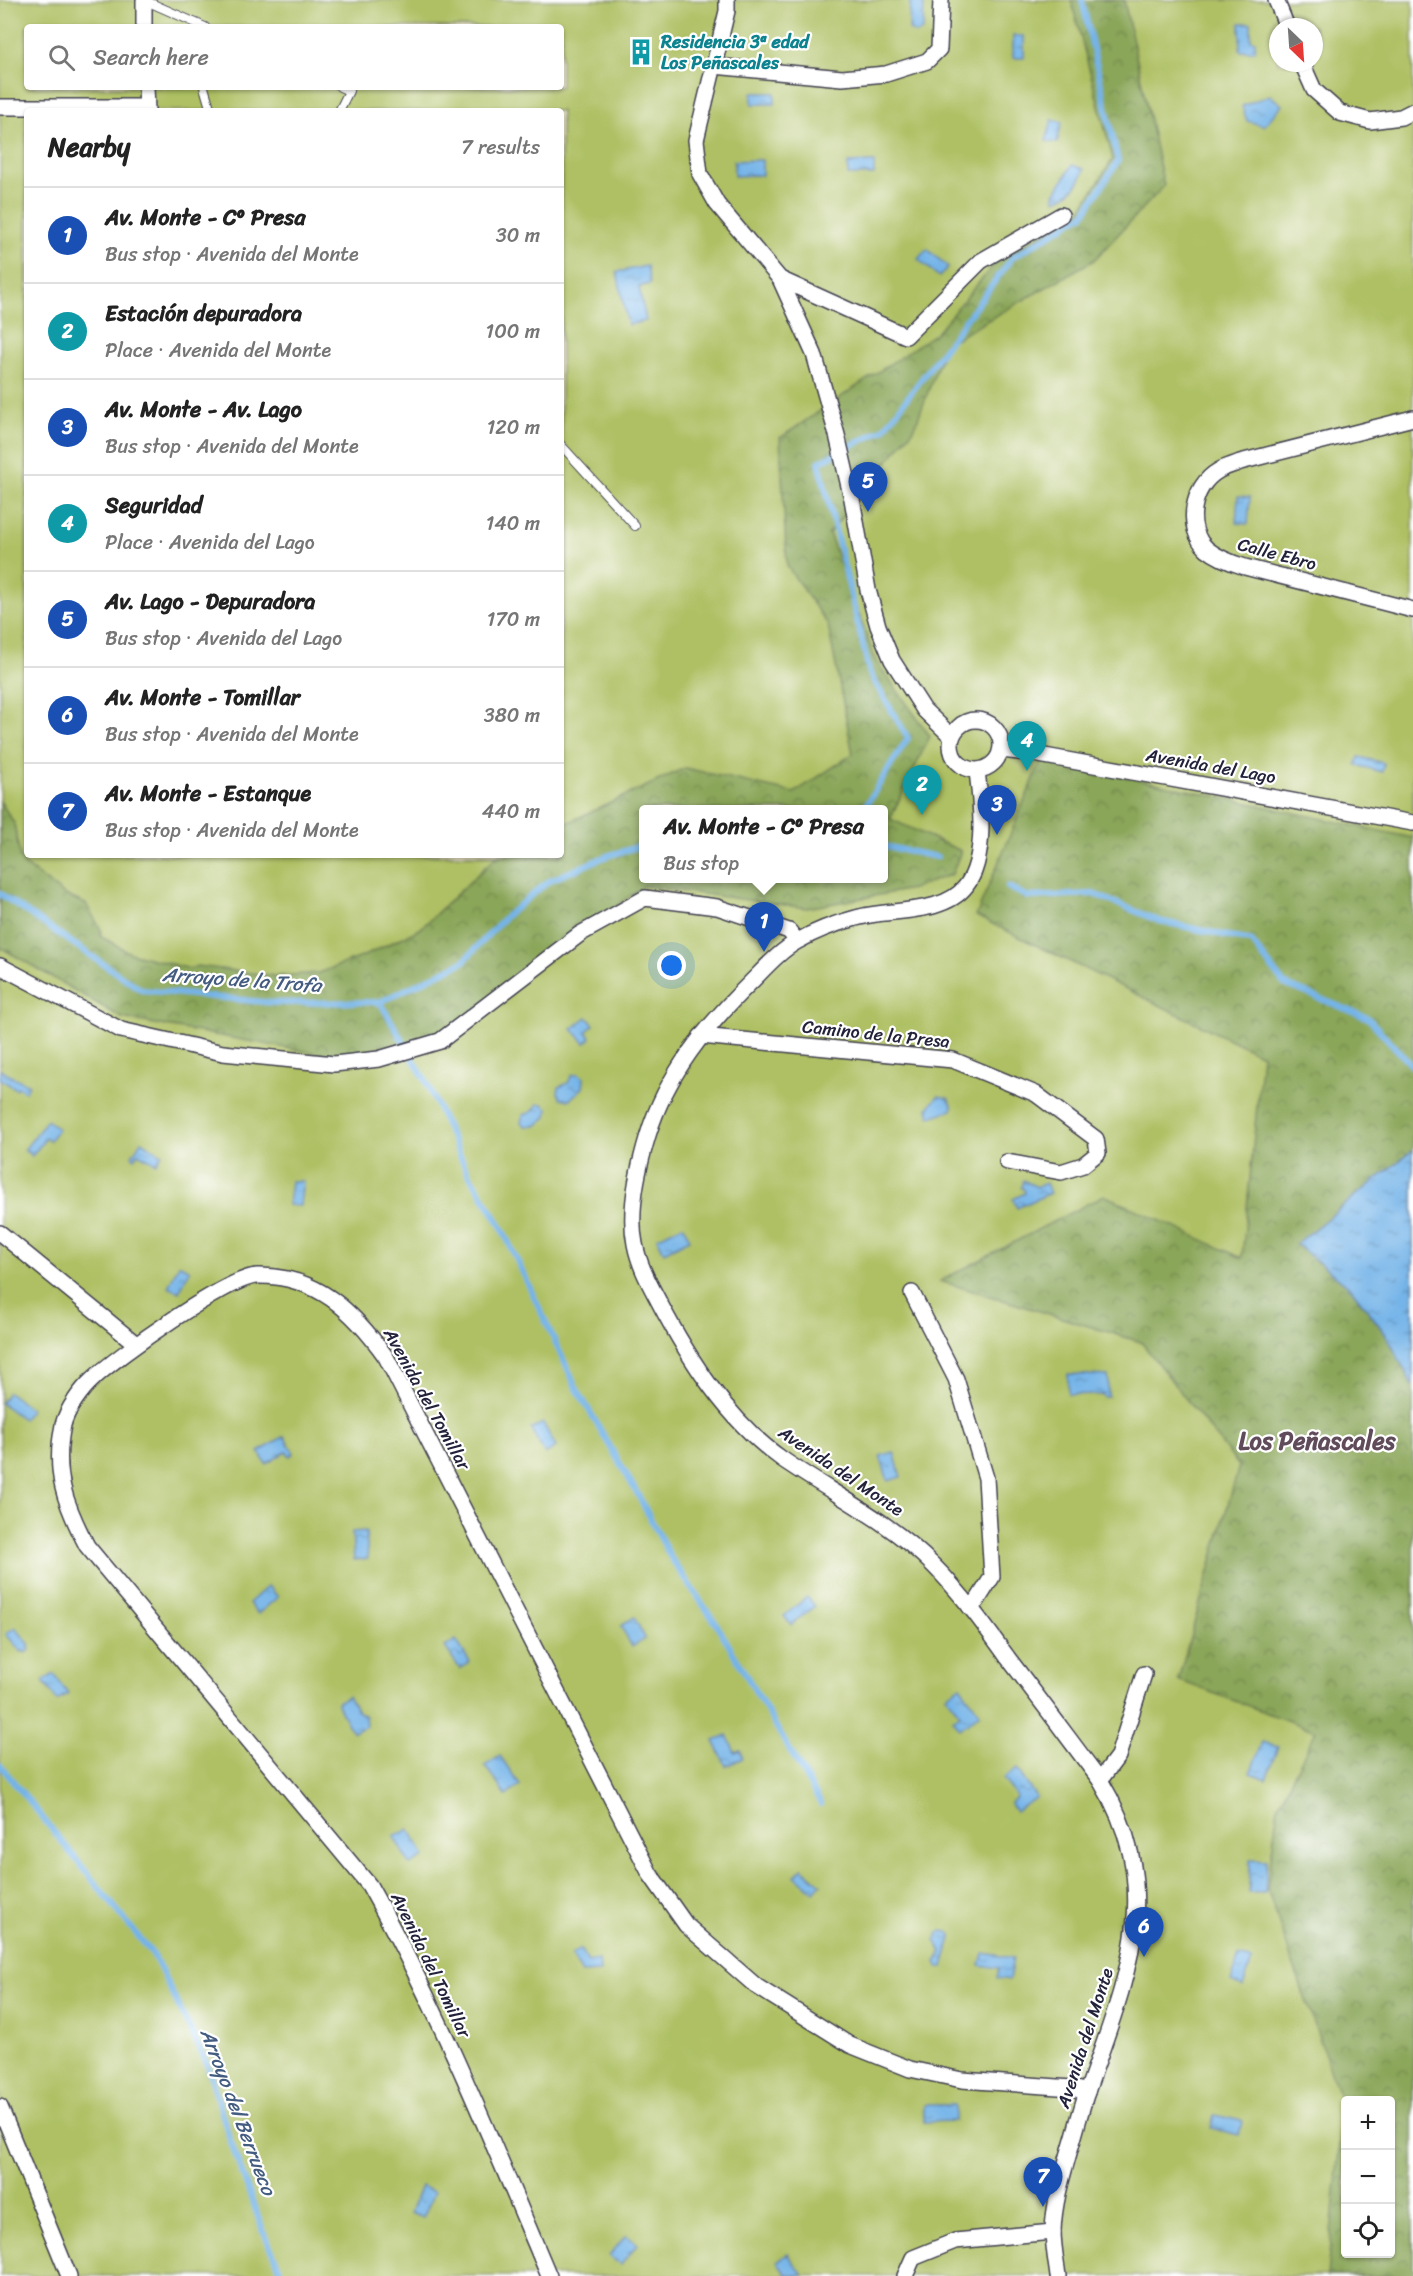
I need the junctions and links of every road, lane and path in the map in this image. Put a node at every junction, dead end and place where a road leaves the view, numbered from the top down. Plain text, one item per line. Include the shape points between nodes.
1 (144, 0) edge
2 (727, 0) edge
3 (941, 0) edge
4 (1276, 0) edge
5 (1283, 18) edge
6 (186, 23) edge
7 (144, 24) edge
8 (714, 66) junction
9 (1306, 72) edge
10 (146, 90) edge
11 (205, 90) edge
12 (347, 90) edge
13 (0, 106) edge
14 (97, 108) edge
15 (146, 108) edge
16 (210, 108) edge
17 (340, 108) edge
18 (1413, 111) edge
19 (1061, 215) dead end
20 (780, 279) junction
21 (1413, 418) edge
22 (564, 448) edge
23 (635, 526) dead end
24 (1413, 610) edge
25 (952, 737) junction
26 (1001, 750) junction
27 (977, 771) junction
28 (1413, 823) edge
29 (797, 941) junction
30 (0, 966) edge
31 (701, 1036) junction
32 (1007, 1162) dead end
33 (0, 1233) edge
34 (912, 1293) dead end
35 (136, 1344) junction
36 (970, 1607) junction
37 (1144, 1674) dead end
38 (1100, 1780) junction
39 (1087, 2092) junction
40 (0, 2107) edge
41 (1053, 2232) junction
42 (69, 2276) edge
43 (549, 2276) edge
44 (904, 2276) edge
45 (1058, 2276) edge

1 - 6 lane
1 - 7 street
2 - 8 street
3 - 8 street via 939,49 927,62 886,74 842,78
4 - 5 street
8 - 20 street via 696,140 700,174 717,204
9 - 18 street via 1314,90 1340,113 1370,121 1401,117
10 - 15 street
11 - 16 lane
12 - 17 lane
13 - 14 street
19 - 20 street via 981,261 906,336
20 - 25 street via 814,354 837,435 878,626 892,660 924,710
21 - 24 street, Calle Ebro via 1216,471 1201,488 1192,510 1194,530 1205,548 1223,560
22 - 23 lane
25 - 26 street via 967,722 978,720 996,730
25 - 27 street via 953,756 967,770
26 - 27 street via 988,768
26 - 28 street, Avenida del Lago
27 - 29 street, Avenida del Monte via 981,800 979,851 965,887 937,905 858,917
29 - 30 street via 789,931 717,907 645,898 580,934 440,1041 379,1059 334,1064 223,1053 121,1029
29 - 31 street, Avenida del Monte via 772,961
31 - 32 street, Camino de la Presa via 953,1060 1036,1094 1096,1139 1098,1153 1083,1165 1061,1172
31 - 36 street, Avenida del Monte via 660,1104 639,1168 635,1243 645,1276 674,1331 738,1420 779,1457 897,1533 934,1566
33 - 35 street
34 - 36 street via 956,1379 986,1478 992,1577
35 - 39 street, Avenida del Tomillar via 226,1287 255,1276 291,1279 316,1289 345,1308 386,1357 650,1874 686,1925 756,1986 850,2046 910,2069 962,2080
35 - 43 street, Avenida del Tomillar via 93,1379 64,1422 61,1487 70,1513 87,1546 369,1885 405,1949
36 - 38 street, Avenida del Monte
37 - 38 street via 1118,1756
38 - 39 street, Avenida del Monte via 1129,1846 1136,1903 1132,1954
39 - 41 street, Avenida del Monte via 1059,2186
40 - 42 street
41 - 44 street via 955,2241 913,2258
41 - 45 street, Avenida del Monte

